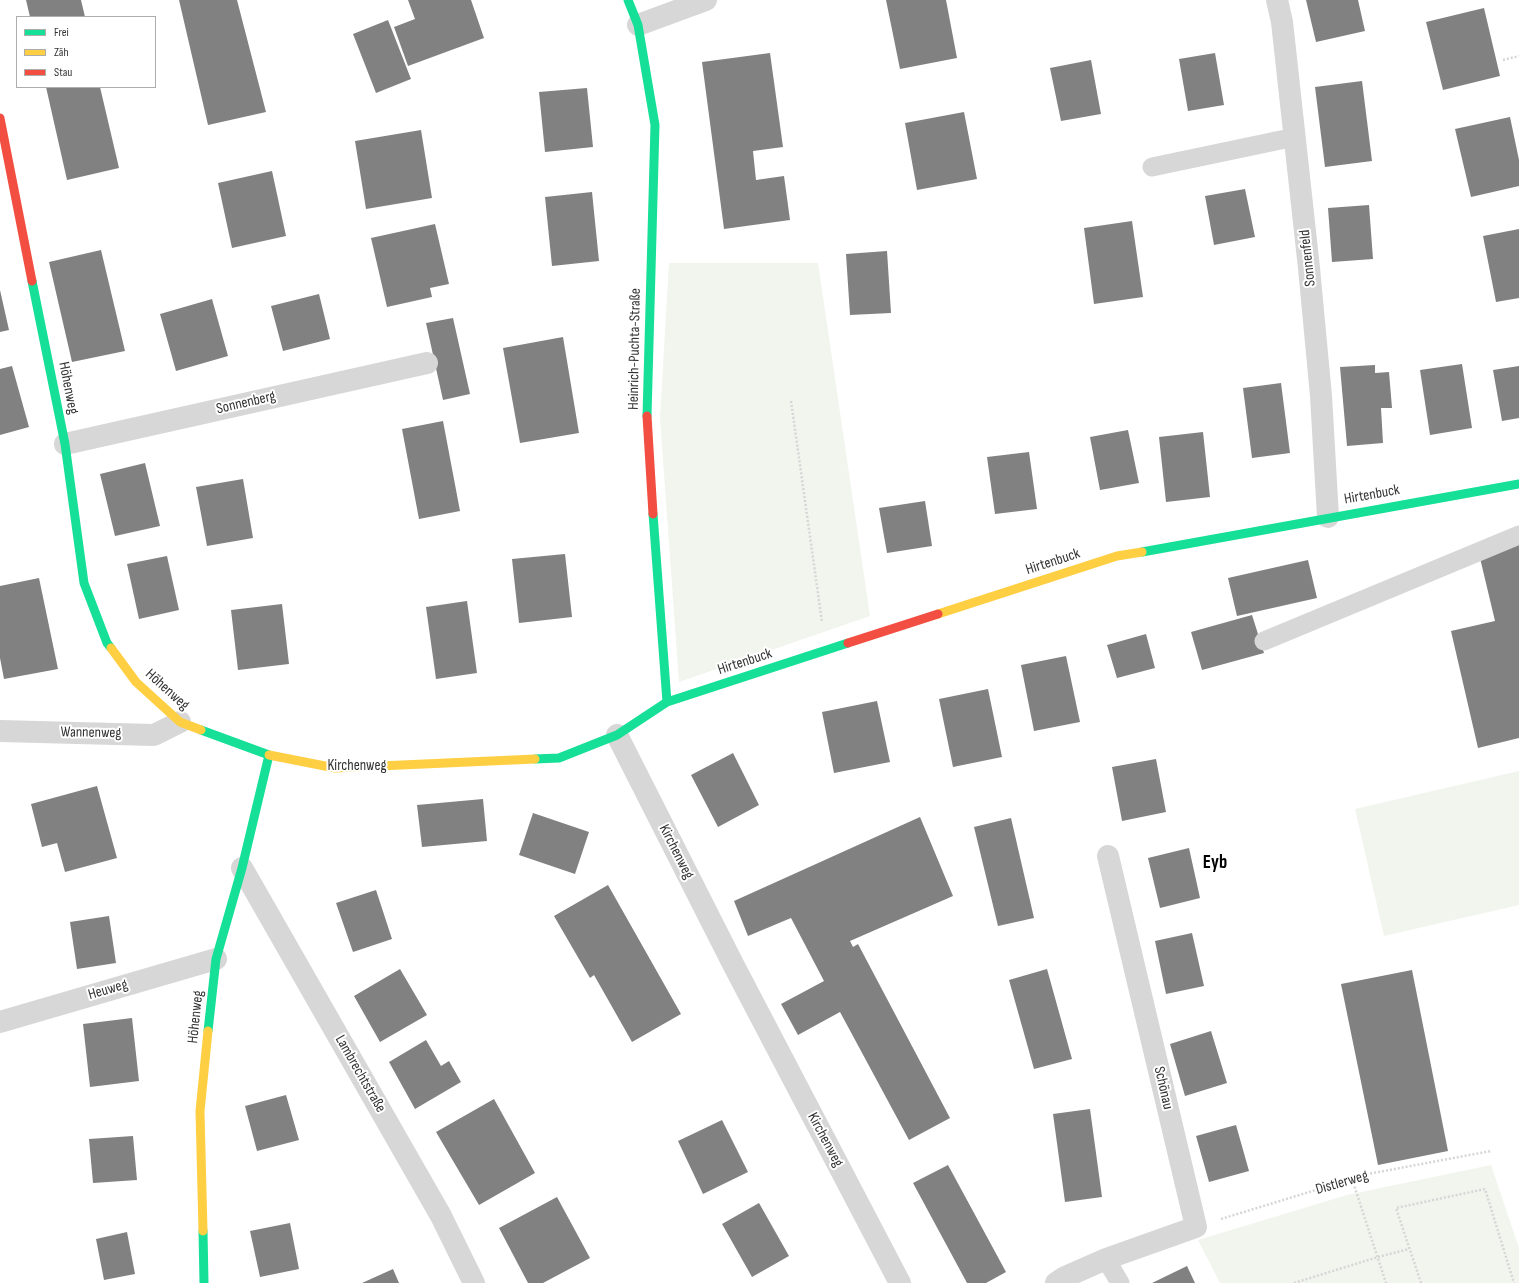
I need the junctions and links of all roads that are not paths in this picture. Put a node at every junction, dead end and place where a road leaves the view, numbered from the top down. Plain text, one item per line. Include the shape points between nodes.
1 (628, 0) edge
2 (706, 0) edge
3 (1277, 0) edge
4 (638, 25) junction
5 (0, 118) edge
6 (1295, 137) junction
7 (1152, 167) dead end
8 (427, 362) dead end
9 (66, 444) junction
10 (1519, 484) edge
11 (1328, 517) junction
12 (1519, 535) edge
13 (1264, 641) dead end
14 (666, 702) junction
15 (180, 722) junction
16 (0, 731) edge
17 (617, 735) junction
18 (269, 755) junction
19 (1108, 856) dead end
20 (242, 868) junction
21 (216, 959) junction
22 (0, 1022) edge
23 (1106, 1259) junction
24 (204, 1283) edge
25 (474, 1283) edge
26 (900, 1283) edge
27 (1056, 1283) edge
28 (1120, 1283) edge

1 - 4 street, Heinrich-Puchta-Straße
2 - 4 street
3 - 6 street, Sonnenfeld via 1282,22
4 - 14 street, Heinrich-Puchta-Straße via 655,125 647,427
5 - 9 street, Höhenweg
6 - 7 lane
6 - 11 street, Sonnenfeld via 1320,380
8 - 9 street, Sonnenberg
9 - 15 street, Höhenweg via 84,583 107,643 136,682
10 - 11 street, Hirtenbuck
11 - 14 street, Hirtenbuck via 1117,556
12 - 13 lane
14 - 17 street, Hirtenbuck
15 - 16 street, Wannenweg via 154,735
15 - 18 street, Höhenweg
17 - 18 street, Kirchenweg via 559,758 335,768
17 - 26 street, Kirchenweg via 733,964
18 - 20 street, Höhenweg
19 - 23 street, Schönau via 1196,1227
20 - 21 street, Höhenweg
20 - 25 street, Lambrechtstraße via 442,1216
21 - 22 street, Heuweg
21 - 24 street, Höhenweg via 200,1111
23 - 27 street
23 - 28 lane

